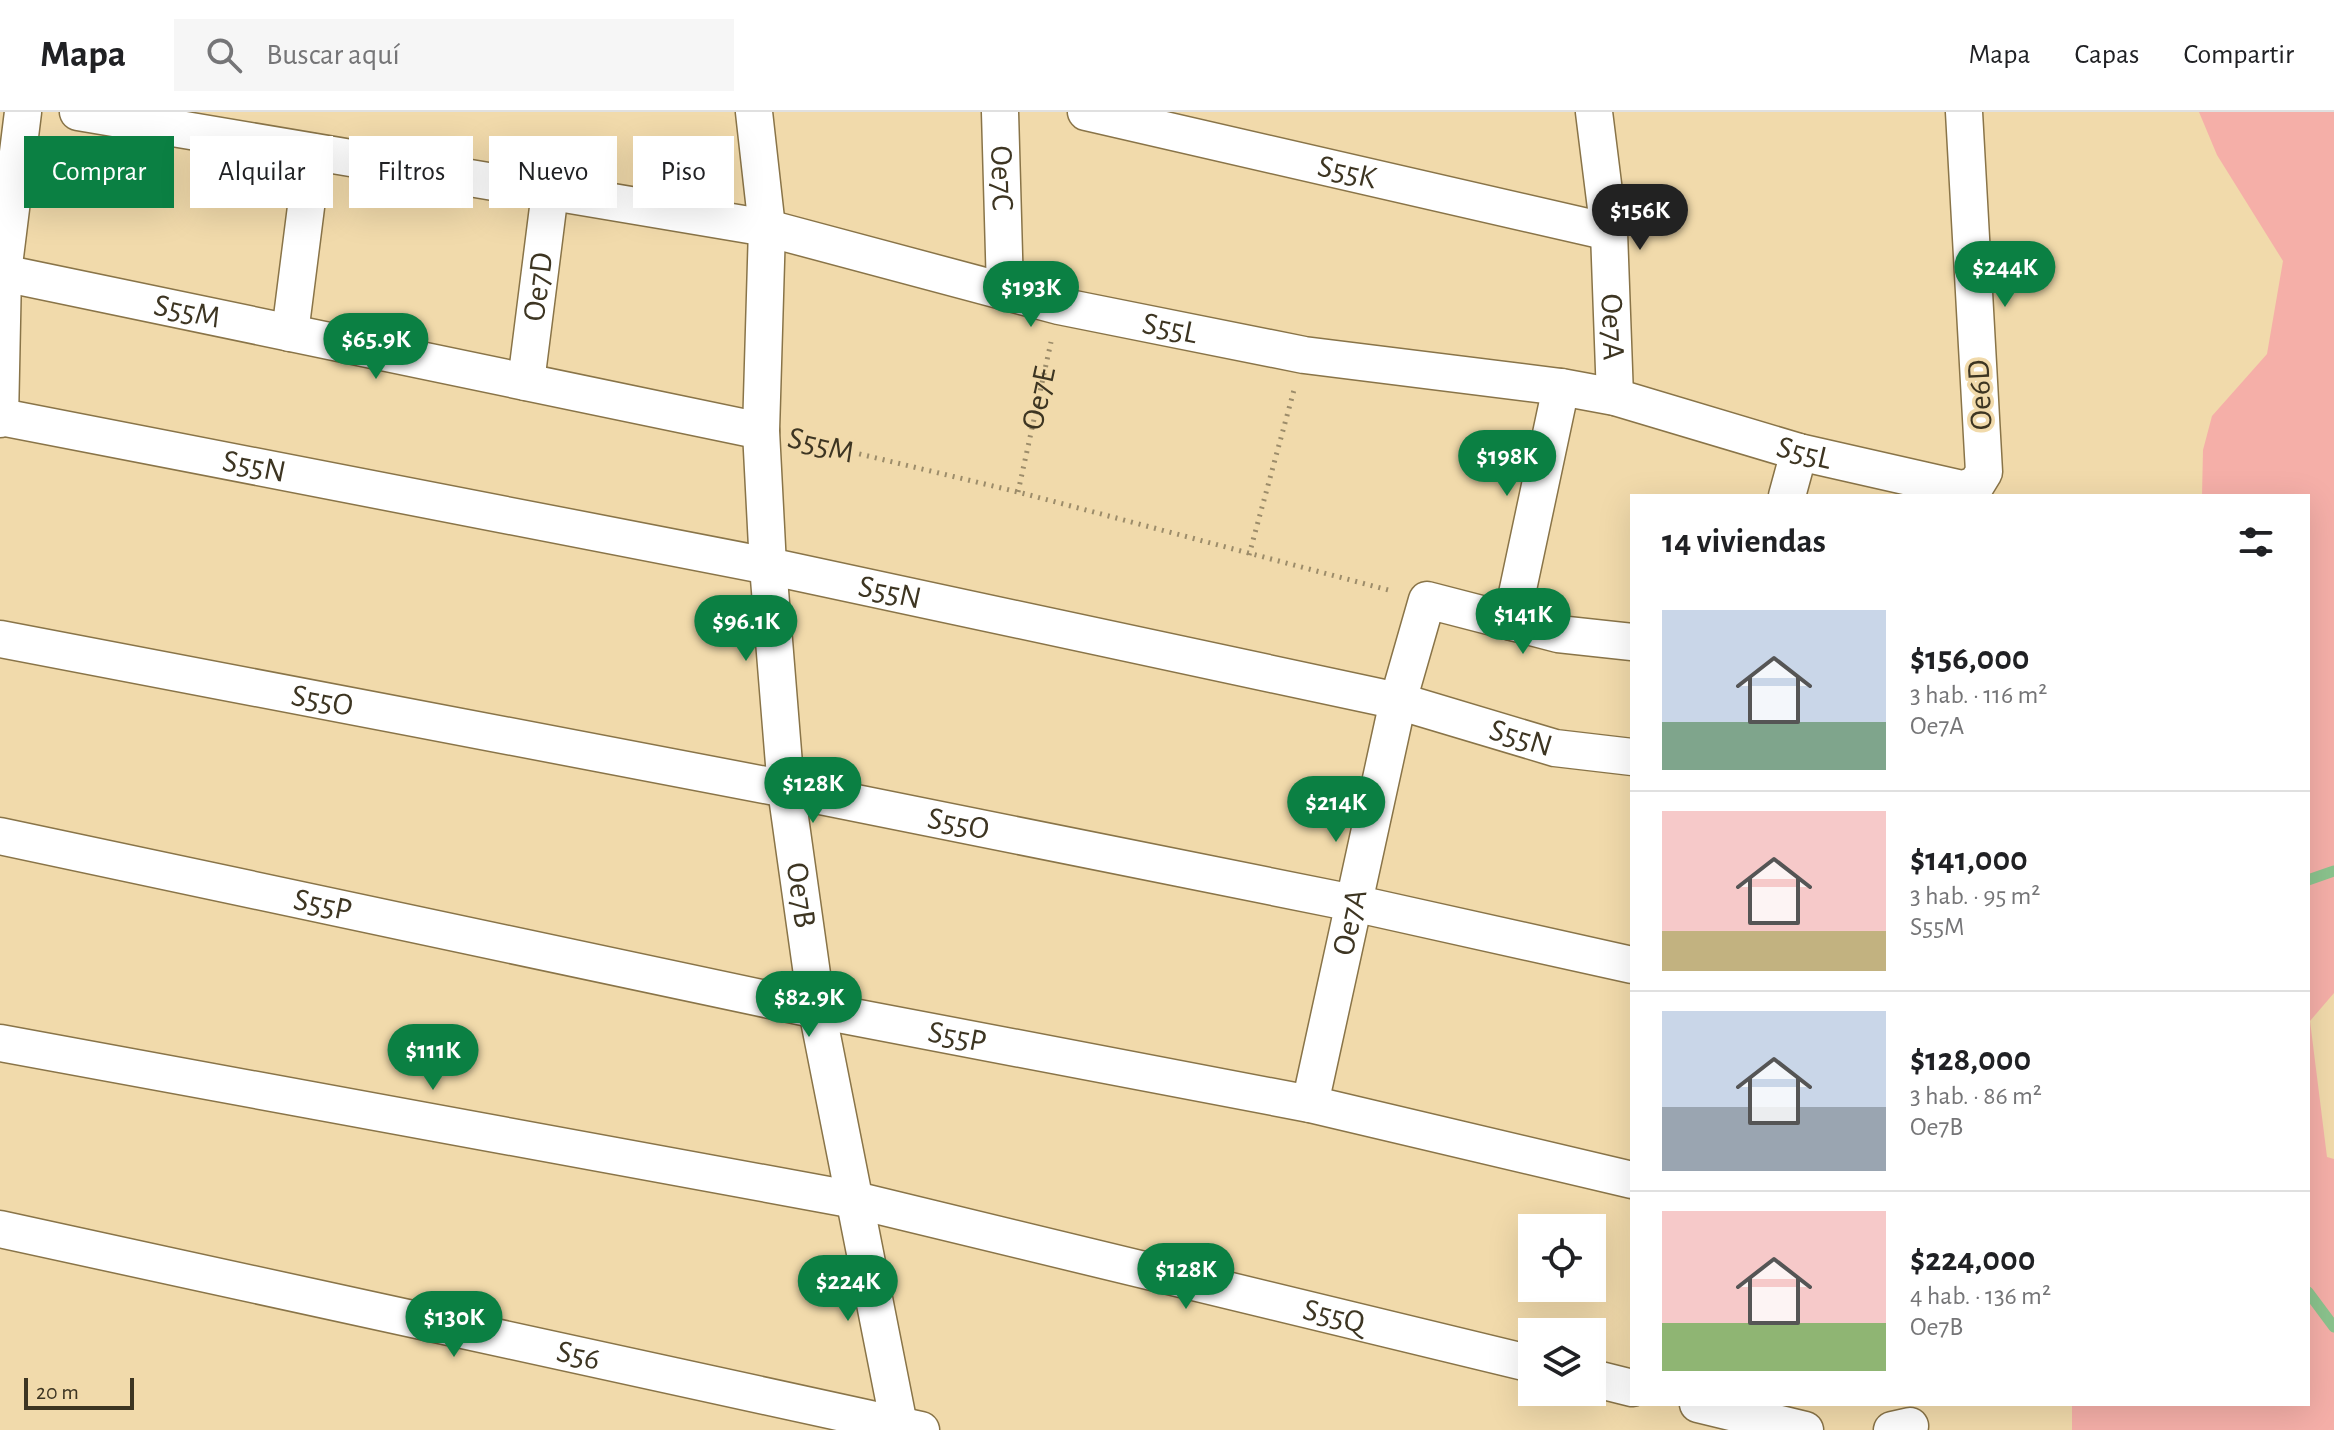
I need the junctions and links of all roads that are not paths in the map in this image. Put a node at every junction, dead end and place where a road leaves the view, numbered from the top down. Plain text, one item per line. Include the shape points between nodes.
1 (23, 112) edge
2 (78, 112) edge
3 (754, 112) edge
4 (1000, 112) edge
5 (1086, 112) edge
6 (1594, 112) edge
7 (1956, 114) edge
8 (219, 136) edge
9 (333, 155) edge
10 (489, 182) edge
11 (617, 203) edge
12 (306, 208) edge
13 (548, 208) edge
14 (767, 228) junction
15 (1609, 232) junction
16 (3, 273) junction
17 (1005, 290) junction
18 (290, 333) junction
19 (526, 382) junction
20 (1561, 387) junction
21 (1615, 397) junction
22 (0, 418) edge
23 (761, 431) junction
24 (1799, 452) junction
25 (1976, 485) joint
26 (1788, 494) edge
27 (768, 566) junction
28 (1511, 622) junction
29 (0, 639) edge
30 (1630, 642) edge
31 (1398, 701) junction
32 (1630, 757) edge
33 (786, 789) junction
34 (0, 836) edge
35 (1353, 903) junction
36 (1630, 965) edge
37 (817, 1010) junction
38 (0, 1043) edge
39 (1310, 1104) junction
40 (1630, 1180) edge
41 (855, 1200) junction
42 (0, 1229) edge
43 (1518, 1361) edge
44 (1606, 1382) edge
45 (1630, 1388) edge
46 (1706, 1406) edge
47 (907, 1428) edge
48 (1805, 1430) edge

1 - 16 street
2 - 8 street, S55L
3 - 14 street, Oe7B
4 - 17 street, Oe7C
5 - 15 street, S55K
6 - 15 street, Oe7A
7 - 25 street, Oe6D via 1984,472
9 - 10 street, S55L
11 - 14 street, S55L
12 - 18 street
13 - 19 street, Oe7D
14 - 17 street, S55L
14 - 23 street, Oe7B
15 - 21 street, Oe7A
16 - 18 street, S55M
16 - 22 street
17 - 20 street, S55L via 1059,306 1304,355
18 - 19 street, S55M
19 - 23 street, S55M
20 - 21 street, S55L
20 - 28 street, Oe7A
21 - 24 street, S55L
22 - 27 street, S55N
23 - 27 street, Oe7B
24 - 25 street, S55L via 1962,489
24 - 26 street
27 - 31 street, S55N
27 - 33 street, Oe7B
28 - 30 street via 1558,634
28 - 31 street, Oe7A via 1427,600
29 - 33 street, S55O
31 - 32 street, S55N via 1555,748
31 - 35 street, Oe7A
33 - 35 street, S55O
33 - 37 street, Oe7B
34 - 37 street, S55P
35 - 36 street, S55O
35 - 39 street, Oe7A
37 - 39 street, S55P
37 - 41 street, Oe7B
38 - 41 street
39 - 40 street, S55P
41 - 43 street, S55Q
41 - 47 street, Oe7B
42 - 47 street, S56
44 - 45 street
46 - 48 street

